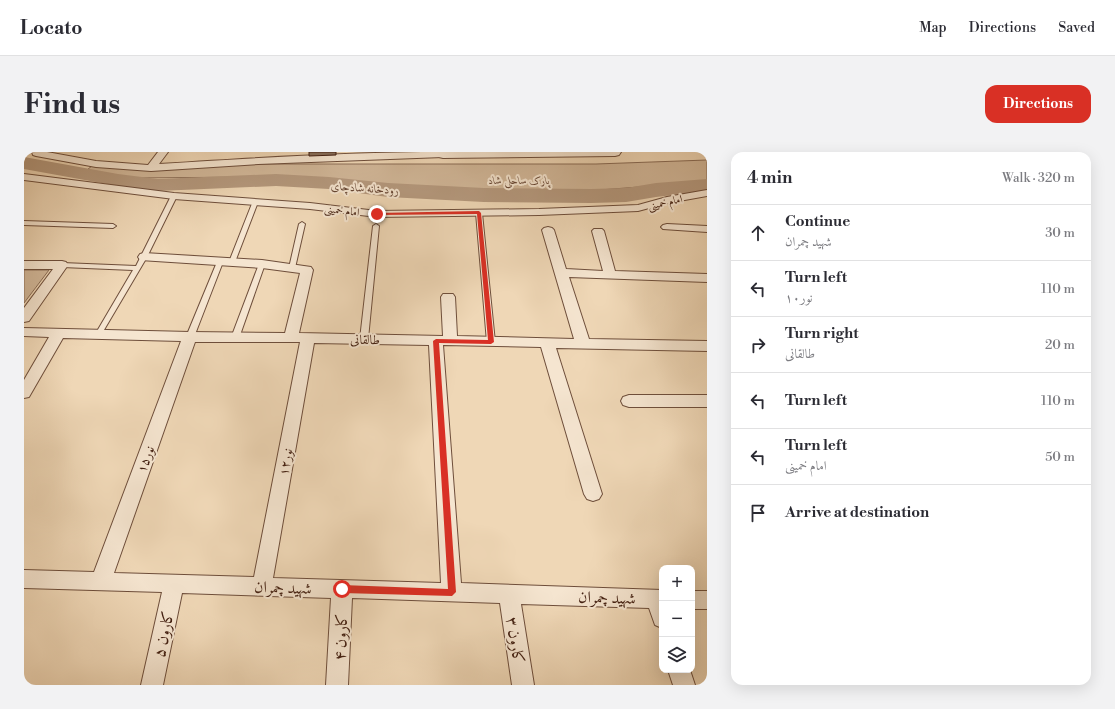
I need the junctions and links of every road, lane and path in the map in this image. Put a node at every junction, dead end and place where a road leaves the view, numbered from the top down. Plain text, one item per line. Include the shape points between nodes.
1 (163, 152) edge
2 (223, 152) edge
3 (584, 152) edge
4 (615, 152) edge
5 (442, 153) edge
6 (456, 153) edge
7 (510, 153) edge
8 (361, 155) edge
9 (109, 156) dead end
10 (282, 156) edge
11 (221, 163) junction
12 (102, 164) junction
13 (35, 165) edge
14 (151, 168) junction
15 (707, 194) edge
16 (174, 196) junction
17 (255, 202) junction
18 (479, 213) junction
19 (24, 223) edge
20 (302, 224) dead end
21 (113, 226) dead end
22 (376, 226) dead end
23 (666, 227) dead end
24 (707, 229) edge
25 (548, 230) dead end
26 (598, 231) dead end
27 (140, 262) junction
28 (226, 262) junction
29 (262, 264) junction
30 (24, 265) edge
31 (62, 265) junction
32 (292, 268) junction
33 (562, 273) junction
34 (610, 275) junction
35 (706, 280) edge
36 (448, 297) dead end
37 (24, 318) edge
38 (24, 332) edge
39 (59, 333) junction
40 (99, 334) junction
41 (190, 337) junction
42 (235, 338) junction
43 (291, 338) junction
44 (308, 338) junction
45 (364, 339) junction
46 (443, 341) junction
47 (491, 342) junction
48 (547, 343) junction
49 (583, 344) junction
50 (707, 346) edge
51 (24, 393) edge
52 (629, 401) dead end
53 (707, 401) edge
54 (593, 494) dead end
55 (24, 579) edge
56 (101, 581) junction
57 (174, 584) junction
58 (262, 586) junction
59 (342, 589) junction
60 (452, 592) junction
61 (509, 594) junction
62 (659, 599) edge
63 (695, 600) edge
64 (707, 600) edge
65 (680, 673) edge
66 (152, 685) edge
67 (337, 685) edge
68 (523, 685) edge
69 (684, 685) edge

1 - 14 street
2 - 11 street
3 - 4 street
3 - 7 street
5 - 6 street
5 - 8 street
6 - 7 street
8 - 10 street
9 - 12 street
10 - 11 street
11 - 14 street
12 - 13 street
12 - 14 street
13 - 16 street, امام خمینی
15 - 18 street, امام خمینی via 667,200 638,208
16 - 17 street, امام خمینی
16 - 27 lane
17 - 18 street, امام خمینی via 377,214
17 - 28 lane
18 - 47 lane
19 - 21 lane
20 - 32 lane
22 - 45 lane
23 - 24 street
25 - 33 street
26 - 34 street
27 - 28 street
27 - 31 lane
27 - 40 lane
28 - 29 street
28 - 41 lane
29 - 32 street
29 - 42 lane
30 - 31 street
31 - 37 street
32 - 43 street via 308,270
33 - 34 street
33 - 49 street
34 - 35 street
36 - 46 street
38 - 39 street, طالقانی
39 - 40 street, طالقانی
39 - 51 street
40 - 41 street, طالقانی
41 - 42 street, طالقانی
41 - 56 street, نور۱۵
42 - 43 street, طالقانی
43 - 44 street, طالقانی
44 - 45 street, طالقانی
44 - 58 street, نور۱۲
45 - 46 street, طالقانی
46 - 47 street, طالقانی
46 - 60 street
47 - 48 street, طالقانی
48 - 49 street, طالقانی
48 - 54 street
49 - 50 street, طالقانی
52 - 53 street
55 - 56 street, شهید چمران
56 - 57 street, شهید چمران
57 - 58 street, شهید چمران
57 - 66 street, کارون ۵
58 - 59 street, شهید چمران
59 - 60 street, شهید چمران
59 - 67 street, کارون ۴
60 - 61 street, شهید چمران
61 - 62 street, شهید چمران
61 - 68 street, کارون ۳
63 - 64 street
65 - 69 street

